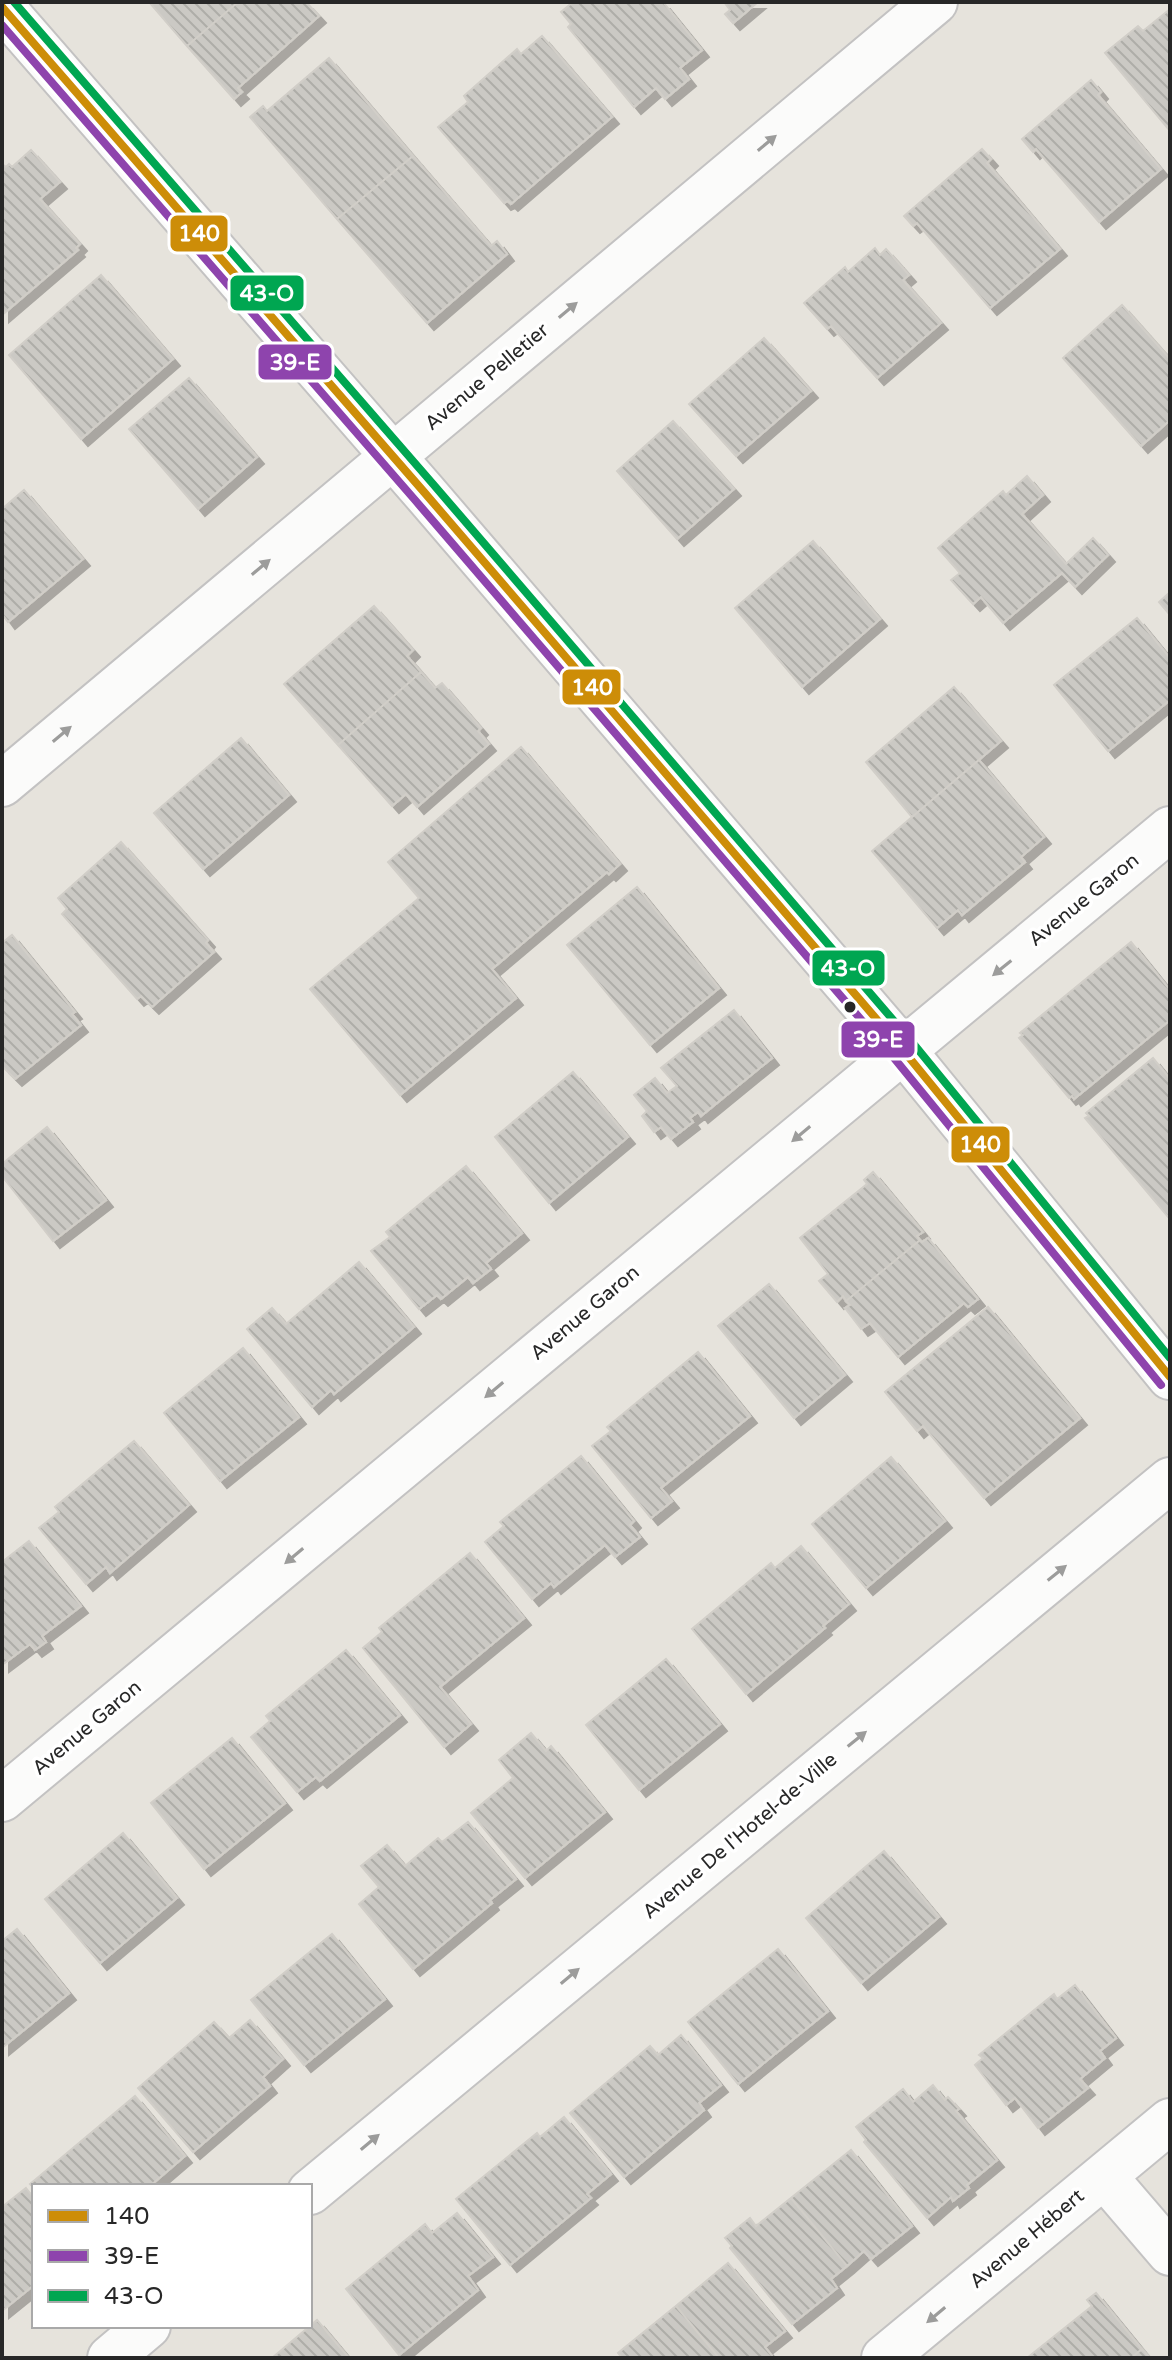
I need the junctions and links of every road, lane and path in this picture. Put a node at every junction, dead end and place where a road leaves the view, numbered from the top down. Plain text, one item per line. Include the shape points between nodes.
1 (935, 2) edge
2 (2, 7) edge
3 (394, 456) junction
4 (2, 784) edge
5 (1170, 829) edge
6 (903, 1050) junction
7 (1170, 1377) edge
8 (1170, 1480) edge
9 (2, 1799) edge
10 (1170, 2121) edge
11 (1104, 2176) junction
12 (312, 2190) edge
13 (1170, 2253) edge
14 (146, 2328) edge
15 (110, 2358) edge
16 (884, 2358) edge

3 -> 1 street, Avenue Pelletier
2 - 3 street
4 -> 3 street, Avenue Pelletier
3 - 6 street
5 -> 6 street, Avenue Garon
6 - 7 street
6 -> 9 street, Avenue Garon
12 -> 8 street, Avenue De l'Hotel-de-Ville
10 - 11 street, Avenue Hébert
11 - 13 street
11 -> 16 street, Avenue Hébert
14 - 15 street

